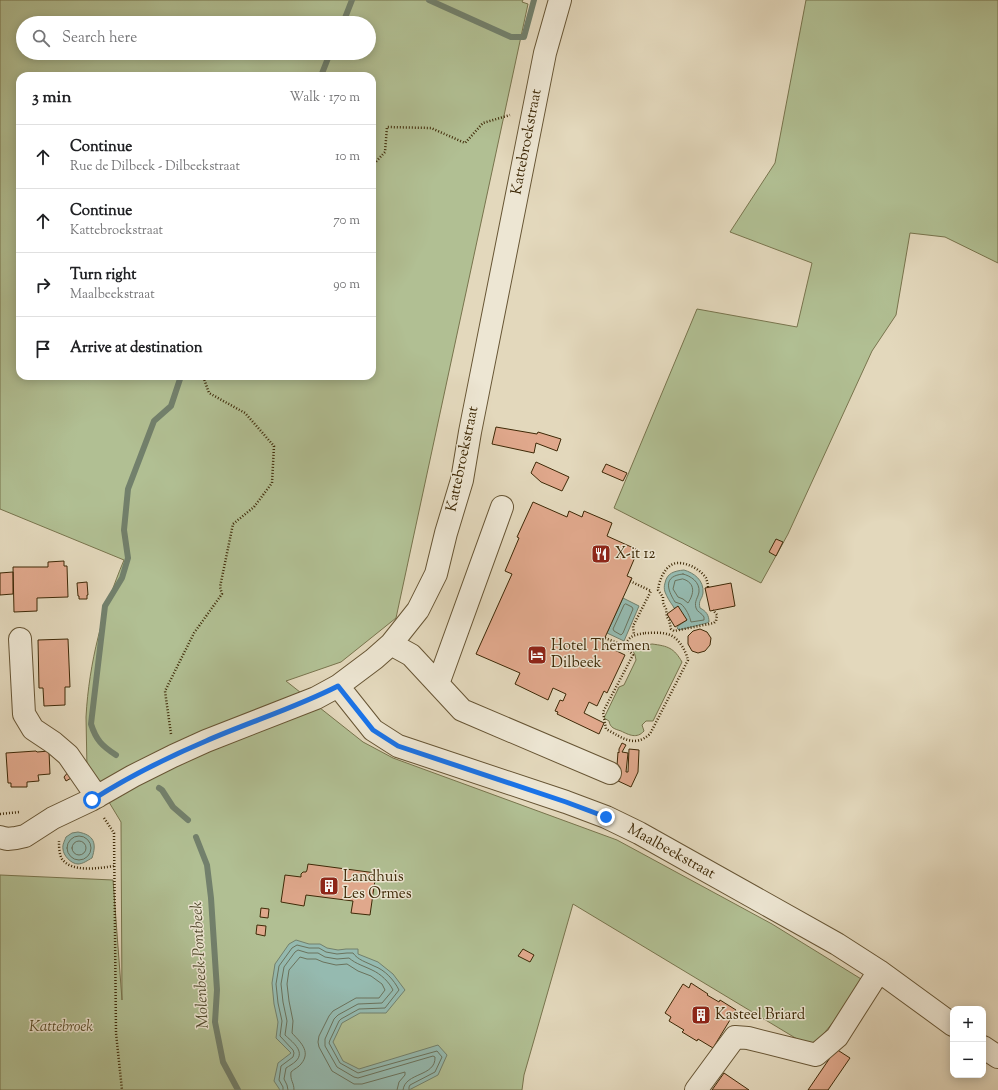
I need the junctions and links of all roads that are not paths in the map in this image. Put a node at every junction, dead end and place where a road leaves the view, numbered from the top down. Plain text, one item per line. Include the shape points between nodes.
1 (560, 0) edge
2 (502, 507) dead end
3 (20, 639) dead end
4 (391, 644) junction
5 (438, 684) junction
6 (338, 686) junction
7 (610, 773) dead end
8 (94, 798) junction
9 (0, 837) edge
10 (878, 971) junction
11 (950, 1023) edge
12 (986, 1049) edge
13 (998, 1057) edge
14 (696, 1090) edge

1 - 4 street, Kattebroekstraat via 545,53 462,480 436,574 418,610
2 - 5 street
3 - 8 street via 24,714 32,729 68,755
4 - 5 street via 411,655
4 - 6 street, Kattebroekstraat
5 - 7 street via 462,710
6 - 8 street, Kattebroekstraat via 316,698 173,756
6 - 10 street, Maalbeekstraat via 373,730 398,746 606,817 837,944
8 - 9 street, Kattebroekstraat via 53,818 25,836
10 - 11 street, Maalbeekstraat
10 - 14 street via 836,1037 816,1055 735,1037
12 - 13 street

